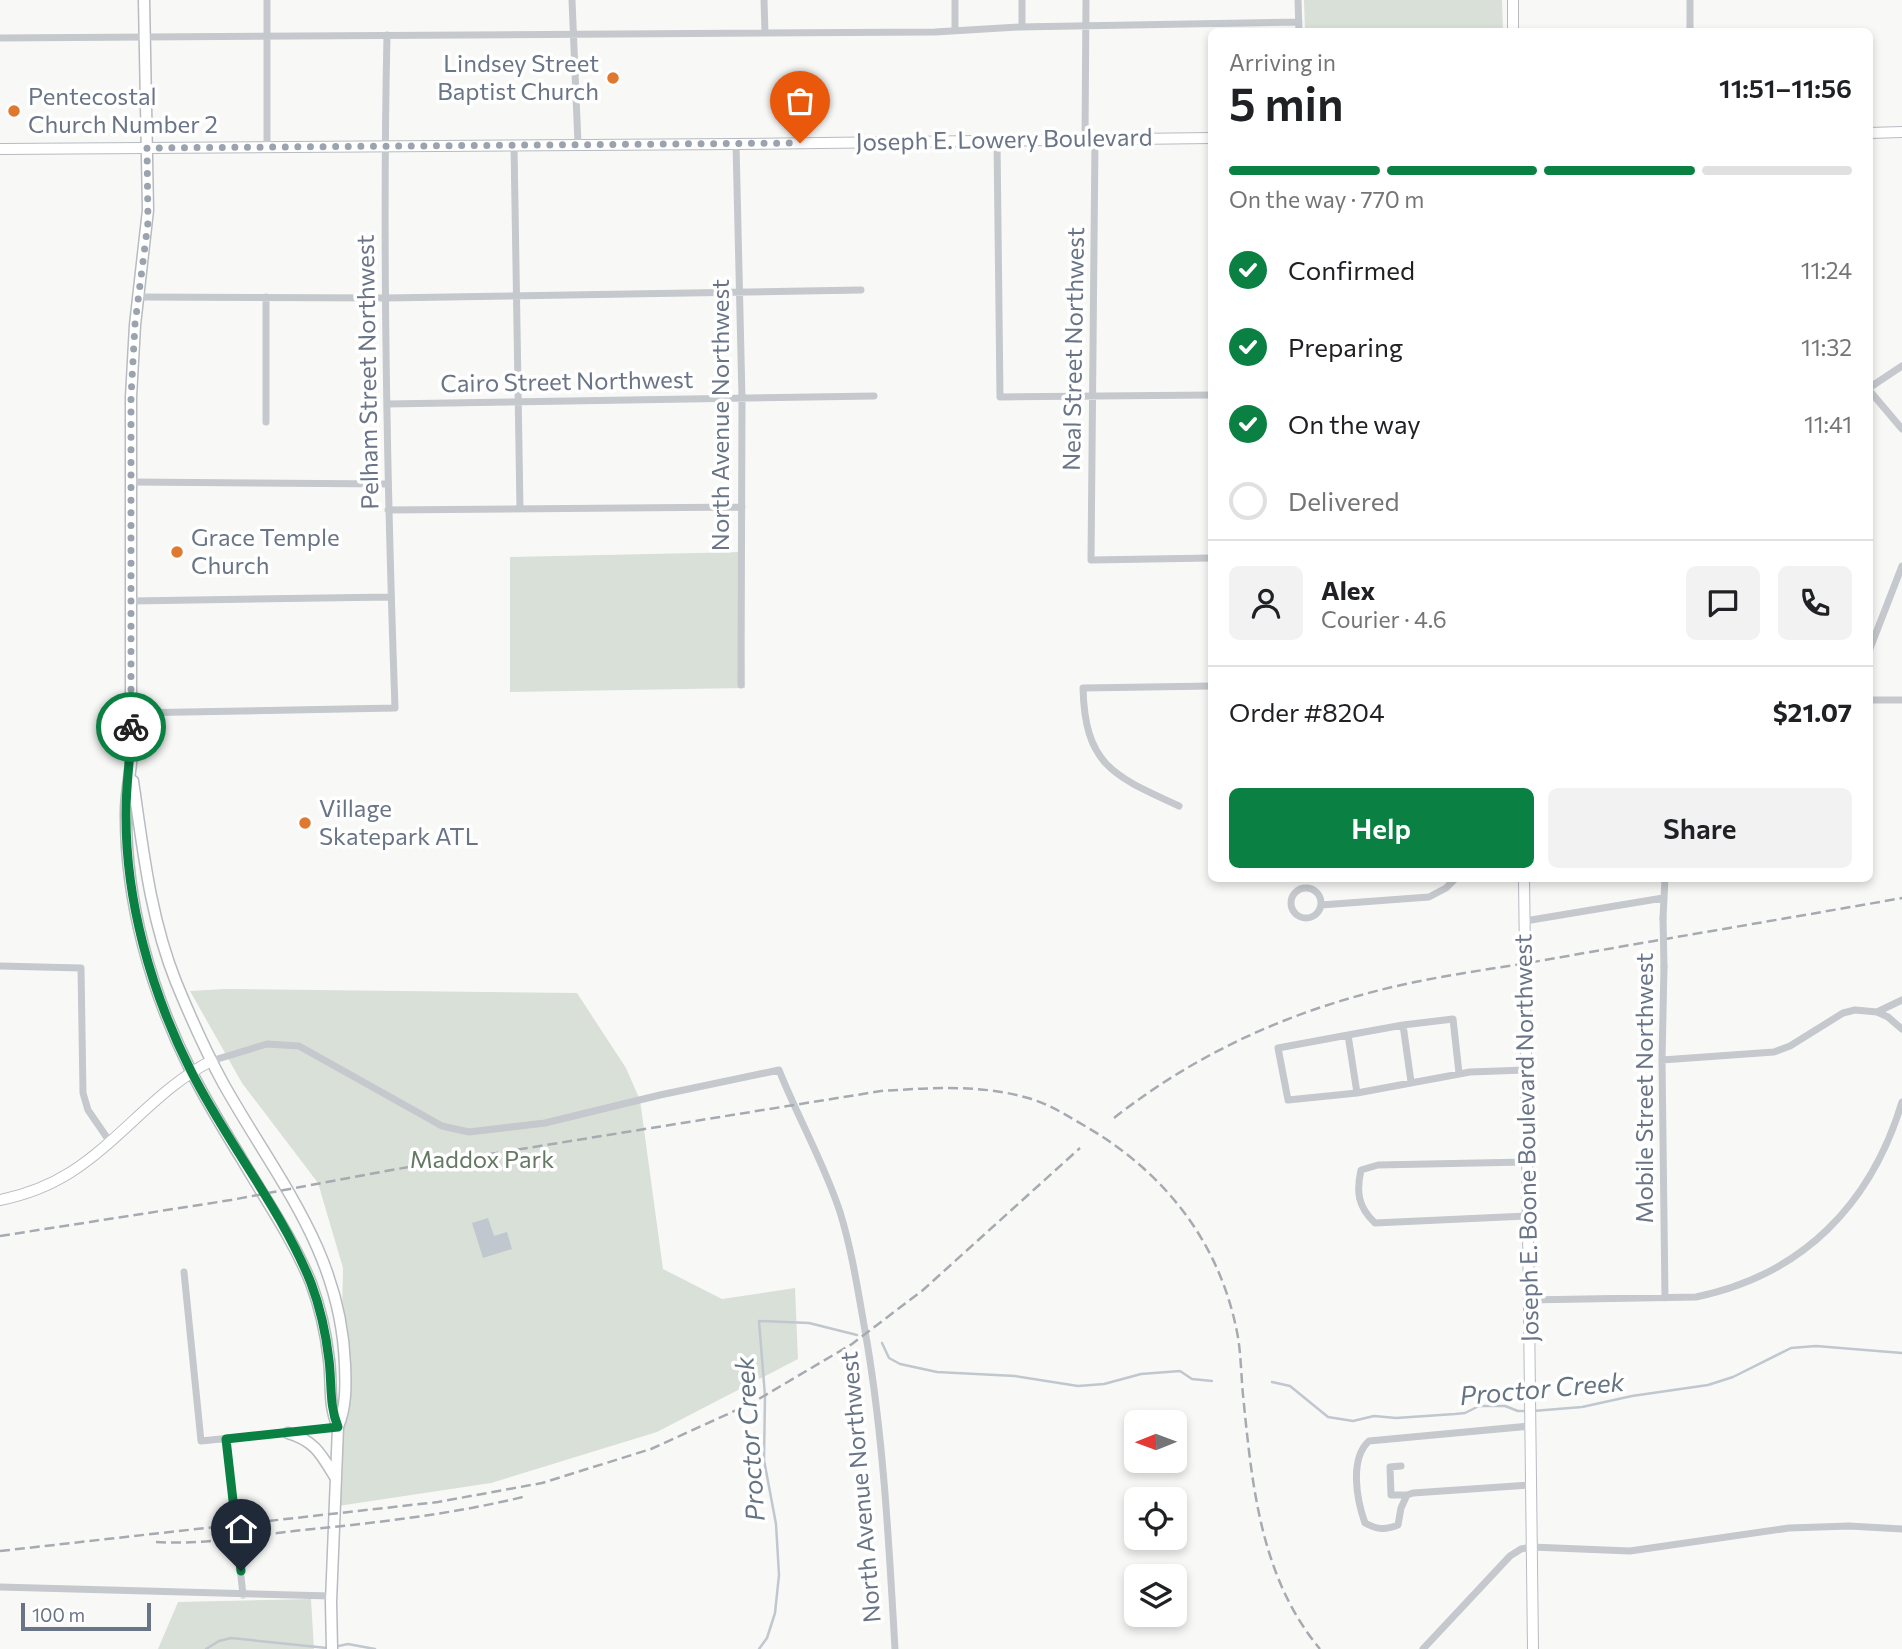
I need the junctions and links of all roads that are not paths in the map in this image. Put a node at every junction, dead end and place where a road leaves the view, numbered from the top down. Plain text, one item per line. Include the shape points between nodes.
1 (144, 0) edge
2 (267, 0) edge
3 (572, 0) edge
4 (764, 0) edge
5 (955, 0) edge
6 (1022, 0) edge
7 (1086, 0) edge
8 (1298, 0) edge
9 (1513, 0) edge
10 (1690, 0) edge
11 (1298, 22) junction
12 (1086, 26) junction
13 (1022, 27) junction
14 (1299, 28) edge
15 (1513, 28) edge
16 (1690, 28) edge
17 (955, 30) junction
18 (765, 33) junction
19 (574, 34) junction
20 (267, 35) junction
21 (387, 35) junction
22 (144, 36) junction
23 (0, 38) edge
24 (1902, 132) edge
25 (1873, 133) edge
26 (1208, 138) edge
27 (1090, 139) junction
28 (997, 140) junction
29 (736, 144) junction
30 (514, 145) junction
31 (578, 145) junction
32 (384, 146) junction
33 (267, 147) junction
34 (147, 148) junction
35 (0, 149) edge
36 (740, 290) junction
37 (861, 290) dead end
38 (516, 295) junction
39 (138, 297) junction
40 (266, 297) junction
41 (386, 298) junction
42 (1902, 366) edge
43 (1873, 386) edge
44 (1873, 394) edge
45 (1208, 395) edge
46 (874, 396) dead end
47 (1093, 396) junction
48 (742, 398) junction
49 (518, 403) junction
50 (387, 404) junction
51 (266, 422) dead end
52 (1902, 429) edge
53 (131, 482) junction
54 (388, 484) junction
55 (742, 507) junction
56 (520, 509) junction
57 (388, 510) junction
58 (1208, 558) edge
59 (1902, 566) edge
60 (391, 597) junction
61 (131, 601) junction
62 (1873, 641) edge
63 (741, 685) dead end
64 (1208, 687) edge
65 (1873, 700) edge
66 (1902, 700) edge
67 (131, 713) junction
68 (131, 764) junction
69 (1179, 806) dead end
70 (1452, 882) edge
71 (1524, 882) edge
72 (1665, 882) edge
73 (1663, 898) junction
74 (1321, 905) junction
75 (1525, 920) junction
76 (0, 966) edge
77 (1902, 1000) edge
78 (1877, 1012) junction
79 (1403, 1025) junction
80 (1902, 1030) edge
81 (1348, 1035) junction
82 (1662, 1060) junction
83 (211, 1061) junction
84 (1525, 1070) junction
85 (191, 1072) junction
86 (1459, 1073) junction
87 (1411, 1083) junction
88 (1357, 1093) junction
89 (1902, 1102) edge
90 (110, 1142) junction
91 (1526, 1162) junction
92 (0, 1200) edge
93 (1527, 1216) junction
94 (184, 1272) dead end
95 (1665, 1298) junction
96 (1528, 1300) junction
97 (1530, 1422) junction
98 (338, 1427) junction
99 (288, 1433) junction
100 (226, 1439) junction
101 (1401, 1466) dead end
102 (336, 1478) junction
103 (1531, 1485) junction
104 (1407, 1495) junction
105 (1902, 1529) edge
106 (1531, 1547) junction
107 (0, 1587) edge
108 (243, 1595) junction
109 (331, 1596) junction
110 (332, 1644) edge
111 (895, 1649) edge
112 (1423, 1649) edge
113 (1533, 1649) edge

1 - 22 main road
2 - 20 street
3 - 19 street
4 - 18 street
5 - 17 street
6 - 13 street
7 - 12 street, Neal Street Northwest
8 - 11 street
9 - 15 main road
10 - 16 street
11 - 12 street
11 - 14 street
12 - 13 street
12 - 27 street, Neal Street Northwest
13 - 17 street
17 - 18 street
18 - 19 street
19 - 21 street
19 - 31 street
20 - 21 street
20 - 22 street
20 - 33 street
21 - 32 street, Pelham Street Northwest
22 - 23 street
22 - 34 main road
24 - 25 main road
26 - 27 main road, Joseph E. Lowery Boulevard
27 - 28 main road, Joseph E. Lowery Boulevard
27 - 47 street, Neal Street Northwest
28 - 29 main road, Joseph E. Lowery Boulevard
28 - 47 street via 1000,397
29 - 31 main road, Joseph E. Lowery Boulevard
29 - 36 street, North Avenue Northwest
30 - 31 main road, Joseph E. Lowery Boulevard
30 - 32 main road, Joseph E. Lowery Boulevard
30 - 38 street
32 - 33 main road, Joseph E. Lowery Boulevard
32 - 41 street, Pelham Street Northwest
33 - 34 main road, Joseph E. Lowery Boulevard
34 - 35 main road, Joseph E. Lowery Boulevard
34 - 39 main road via 148,222
36 - 37 street
36 - 38 street
36 - 48 street, North Avenue Northwest
38 - 41 street
38 - 49 street
39 - 40 street
39 - 53 main road
40 - 41 street
40 - 51 street
41 - 50 street, Pelham Street Northwest
42 - 43 street
44 - 52 street
45 - 47 street
46 - 48 street, Cairo Street Northwest
47 - 58 street, Neal Street Northwest via 1091,560
48 - 49 street, Cairo Street Northwest
48 - 55 street, North Avenue Northwest
49 - 50 street, Cairo Street Northwest
49 - 56 street
50 - 54 street, Pelham Street Northwest
53 - 54 street
53 - 61 main road
54 - 57 street, Pelham Street Northwest
55 - 56 street
55 - 63 street, North Avenue Northwest
56 - 57 street
57 - 60 street, Pelham Street Northwest
59 - 62 street
60 - 61 street
60 - 67 street, Pelham Street Northwest via 395,708
61 - 67 main road
64 - 69 street via 1083,688 1086,728 1102,760 1127,782
65 - 66 street
67 - 68 main road
68 - 83 main road via 156,922
68 - 85 main road via 126,809 137,917 156,989
70 - 74 street via 1429,897
71 - 75 main road, Joseph E. Boone Boulevard Northwest
72 - 73 street, Mobile Street Northwest
73 - 75 street
73 - 82 street, Mobile Street Northwest, bridge
74 - 74 street via 1316,892 1308,887 1295,892 1291,901 1293,911 1306,918 1316,914
75 - 84 main road, Joseph E. Boone Boulevard Northwest, bridge
76 - 90 street via 81,968 83,1093 88,1111
77 - 78 street
78 - 80 street
78 - 82 street via 1843,1013 1774,1052
79 - 81 street
79 - 86 street via 1453,1019
79 - 87 street
81 - 88 street
81 - 88 street via 1278,1048 1288,1100
82 - 95 street, Mobile Street Northwest
83 - 85 main road
83 - 98 main road via 307,1222 324,1260 336,1296 345,1355 345,1409
83 - 111 street, North Avenue Northwest via 267,1044 299,1046 442,1126 470,1132 545,1123 779,1070 822,1164 852,1261 880,1429
84 - 86 street
84 - 91 main road, Joseph E. Boone Boulevard Northwest
85 - 90 main road
85 - 98 main road via 287,1234 311,1285 326,1336 331,1410
86 - 87 street
87 - 88 street
89 - 95 street via 1868,1181 1848,1209 1810,1245 1781,1265 1723,1291
90 - 92 main road via 58,1180
91 - 93 main road, Joseph E. Boone Boulevard Northwest
91 - 93 street via 1378,1165 1361,1170 1358,1183 1364,1213 1375,1223
93 - 96 main road, Joseph E. Boone Boulevard Northwest
94 - 100 street via 201,1441
95 - 96 street
96 - 97 main road, Joseph E. Boone Boulevard Northwest
97 - 103 main road, Joseph E. Boone Boulevard Northwest
97 - 104 street via 1369,1441 1361,1448 1357,1474 1359,1508 1365,1523 1376,1529 1398,1525
98 - 99 street
98 - 102 main road
99 - 100 street
99 - 102 main road via 313,1444
100 - 108 street
101 - 104 street via 1390,1467 1391,1495
102 - 109 main road
103 - 104 street
103 - 106 main road, Joseph E. Boone Boulevard Northwest
105 - 106 street via 1788,1528 1630,1550
106 - 112 street via 1510,1556
106 - 113 main road, Joseph E. Boone Boulevard Northwest
107 - 108 street
108 - 109 street
109 - 110 main road

